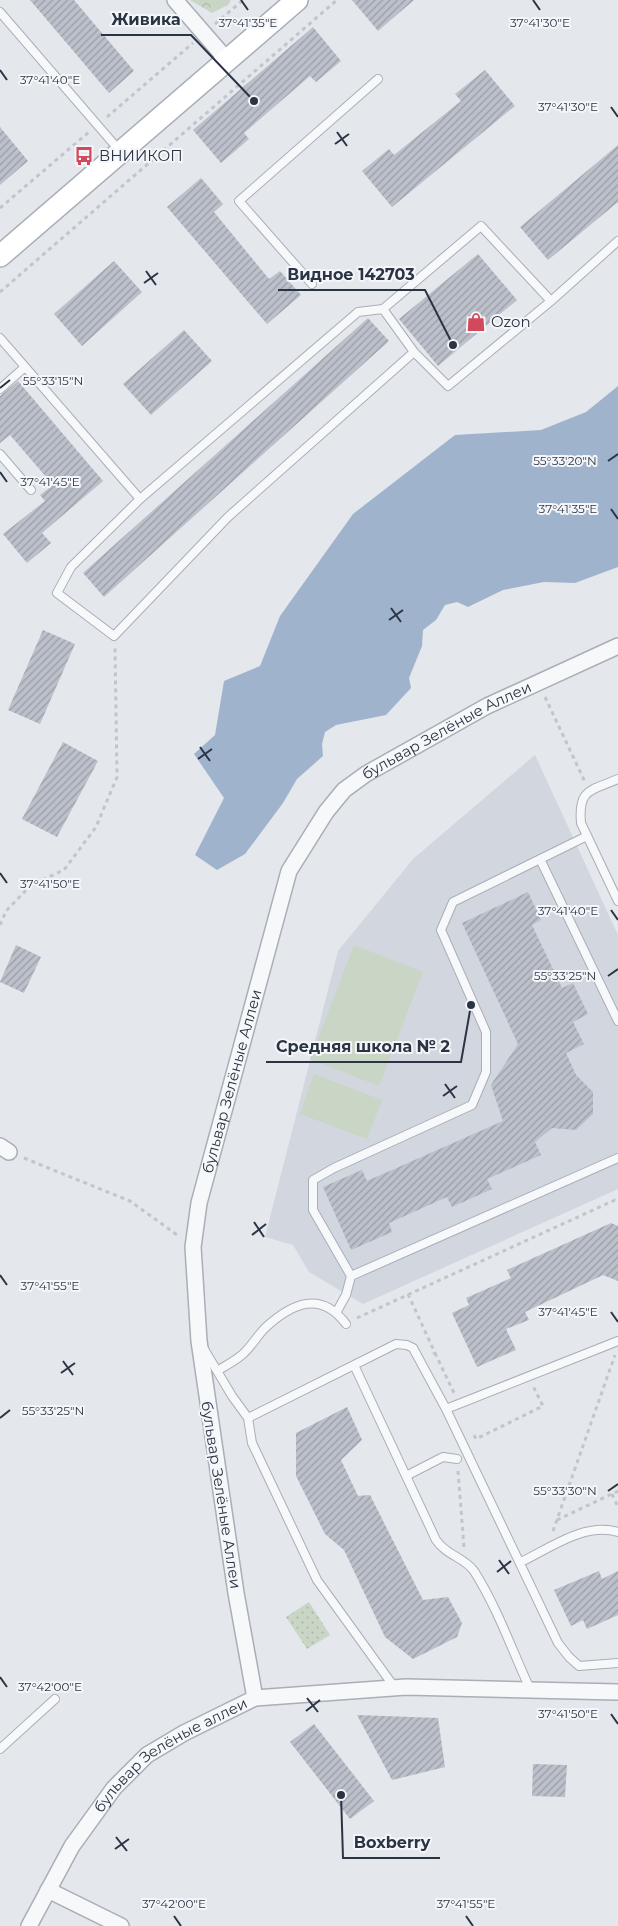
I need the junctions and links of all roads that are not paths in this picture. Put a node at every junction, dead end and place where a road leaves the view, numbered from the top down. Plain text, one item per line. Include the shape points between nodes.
1 (175, 0) edge
2 (296, 0) edge
3 (0, 12) edge
4 (227, 60) junction
5 (378, 79) dead end
6 (120, 152) junction
7 (618, 241) edge
8 (0, 256) edge
9 (312, 284) dead end
10 (551, 302) junction
11 (383, 309) junction
12 (0, 338) edge
13 (414, 352) junction
14 (25, 367) junction
15 (0, 389) edge
16 (0, 454) edge
17 (31, 490) dead end
18 (140, 499) junction
19 (618, 646) edge
20 (618, 779) edge
21 (587, 836) junction
22 (540, 859) junction
23 (618, 901) edge
24 (618, 1021) edge
25 (618, 1158) edge
26 (351, 1276) junction
27 (336, 1313) junction
28 (346, 1324) road end
29 (199, 1341) junction
30 (618, 1341) edge
31 (354, 1365) junction
32 (217, 1371) junction
33 (446, 1409) junction
34 (248, 1418) junction
35 (457, 1458) road end
36 (406, 1476) junction
37 (618, 1532) edge
38 (521, 1562) junction
39 (618, 1663) edge
40 (396, 1688) junction
41 (530, 1689) junction
42 (618, 1692) edge
43 (255, 1698) junction
44 (55, 1699) dead end
45 (0, 1749) edge
46 (48, 1890) junction
47 (29, 1926) edge
48 (121, 1926) edge

1 - 4 street
2 - 4 main road
3 - 6 lane
4 - 6 main road
5 - 9 lane via 239,200
6 - 8 main road
7 - 10 lane
10 - 11 lane via 482,226
10 - 13 lane via 448,386
11 - 13 lane
11 - 18 lane via 358,312
12 - 14 lane
13 - 18 lane via 228,517 114,636 57,594 71,567
14 - 15 lane
14 - 18 lane
16 - 17 lane
19 - 29 street, бульвар Зелёные Аллеи via 487,706 366,774 344,790 326,812 289,871 199,1203 193,1247
20 - 21 lane via 585,794 581,801 581,822
21 - 22 lane
21 - 23 lane
22 - 24 lane
22 - 26 lane via 453,902 442,930 486,1032 486,1072 472,1105 313,1180 313,1210
25 - 26 lane
26 - 27 lane via 346,1295
27 - 28 lane
27 - 32 lane via 330,1307 315,1302 283,1313 243,1354
29 - 32 lane
29 - 43 street, бульвар Зелёные Аллеи via 230,1555
30 - 33 lane
31 - 33 lane via 396,1344 407,1345 413,1348 421,1361
31 - 34 lane
31 - 36 lane
32 - 34 lane
33 - 38 lane
34 - 40 lane via 252,1444 317,1580
35 - 36 lane via 443,1457
36 - 41 lane via 443,1551 473,1569
37 - 38 lane via 600,1528 588,1530
38 - 39 lane via 558,1643 569,1658 579,1666
40 - 41 street, бульвар Зелёные аллеи
40 - 43 street, бульвар Зелёные аллеи
41 - 42 street, бульвар Зелёные аллеи
43 - 46 street, бульвар Зелёные аллеи via 184,1732 147,1755 114,1788 72,1846
44 - 45 lane
46 - 47 street, бульвар Зелёные аллеи
46 - 48 street

